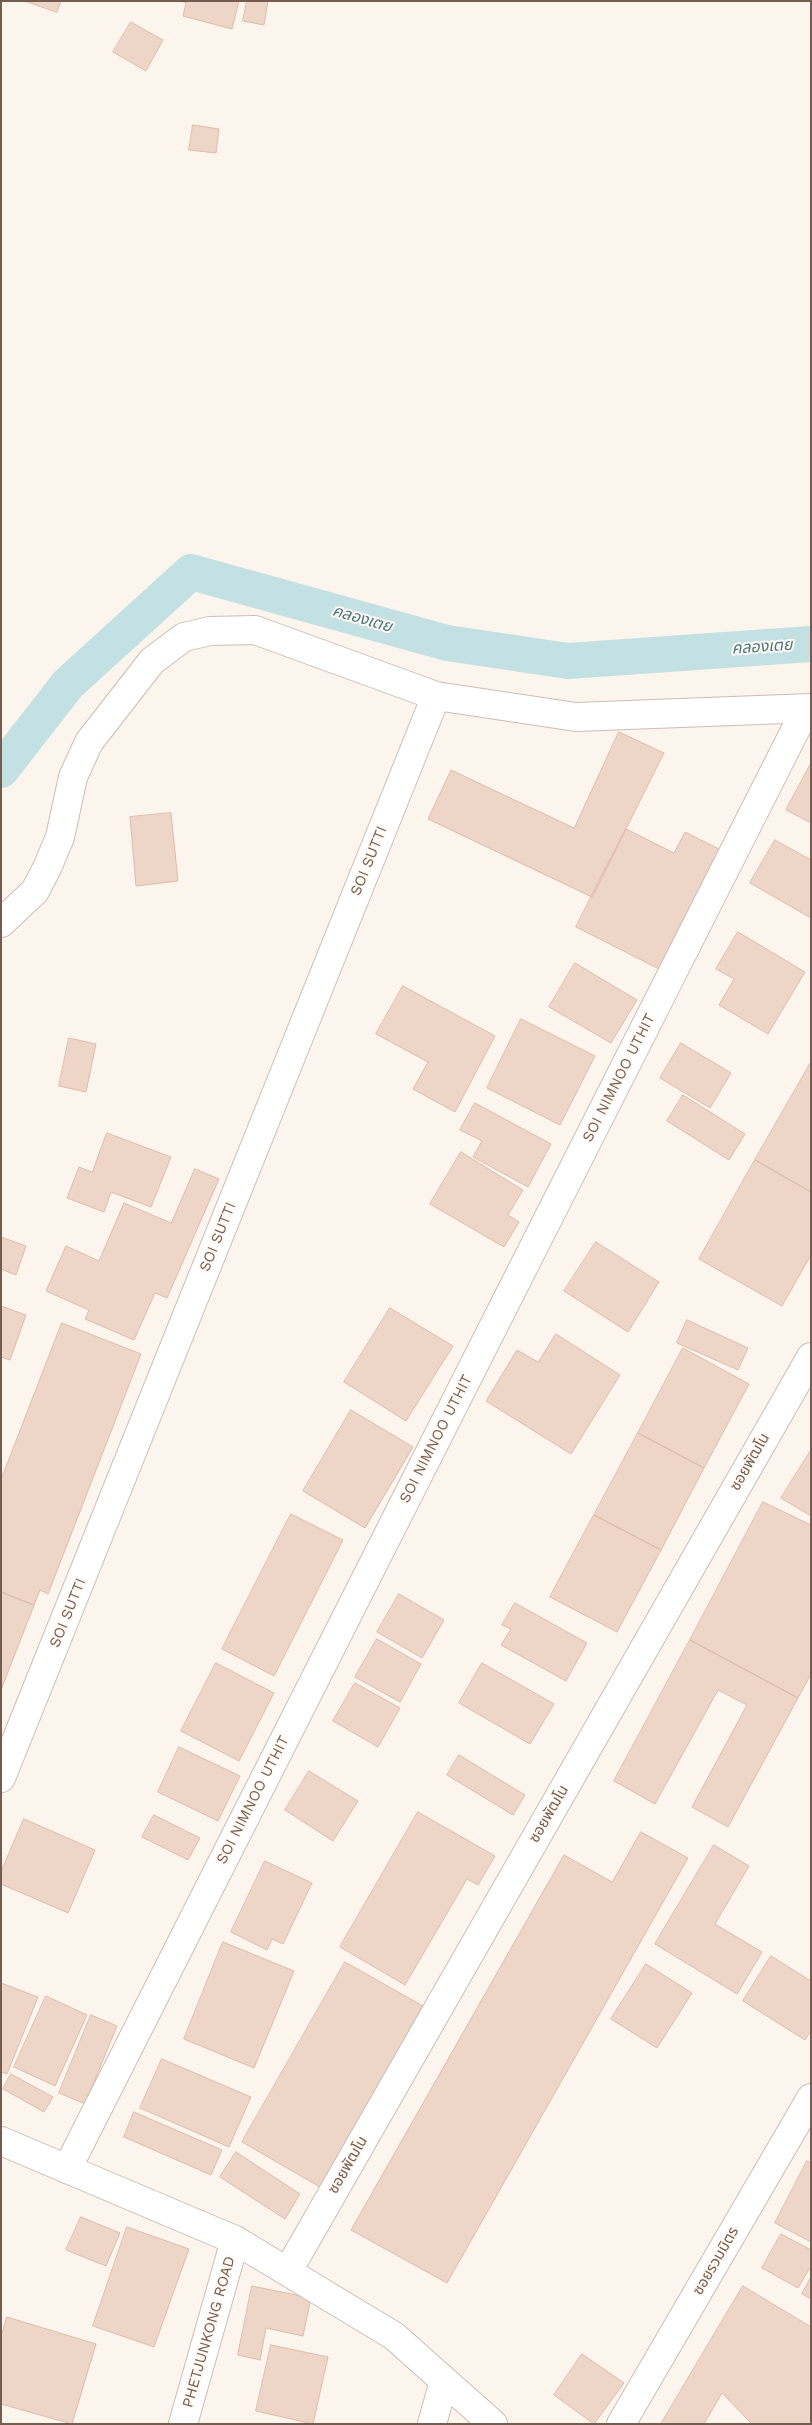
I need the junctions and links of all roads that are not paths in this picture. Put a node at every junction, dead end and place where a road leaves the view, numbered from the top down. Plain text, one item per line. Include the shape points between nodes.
1 (436, 696) junction
2 (808, 708) edge
3 (1, 923) edge
4 (811, 1357) edge
5 (1, 1778) edge
6 (811, 2098) edge
7 (1, 2141) edge
8 (67, 2169) junction
9 (235, 2240) junction
10 (288, 2271) junction
11 (444, 2381) junction
12 (183, 2424) edge
13 (432, 2424) edge
14 (494, 2424) edge
15 (621, 2424) edge

1 - 2 street via 576,717
1 - 3 street via 255,630 210,631 184,637 152,661 89,742 73,778 60,837 39,883 35,891
1 - 5 street, SOI SUTTI
2 - 8 street, SOI NIMNOO UTHIT
4 - 10 street, ซอยพัฒโน
6 - 15 street, ซอยรวมมิตร
7 - 8 street
8 - 9 street
9 - 10 street
9 - 12 street, PHETJUNKONG ROAD
10 - 11 street via 394,2336
11 - 13 street
11 - 14 street

